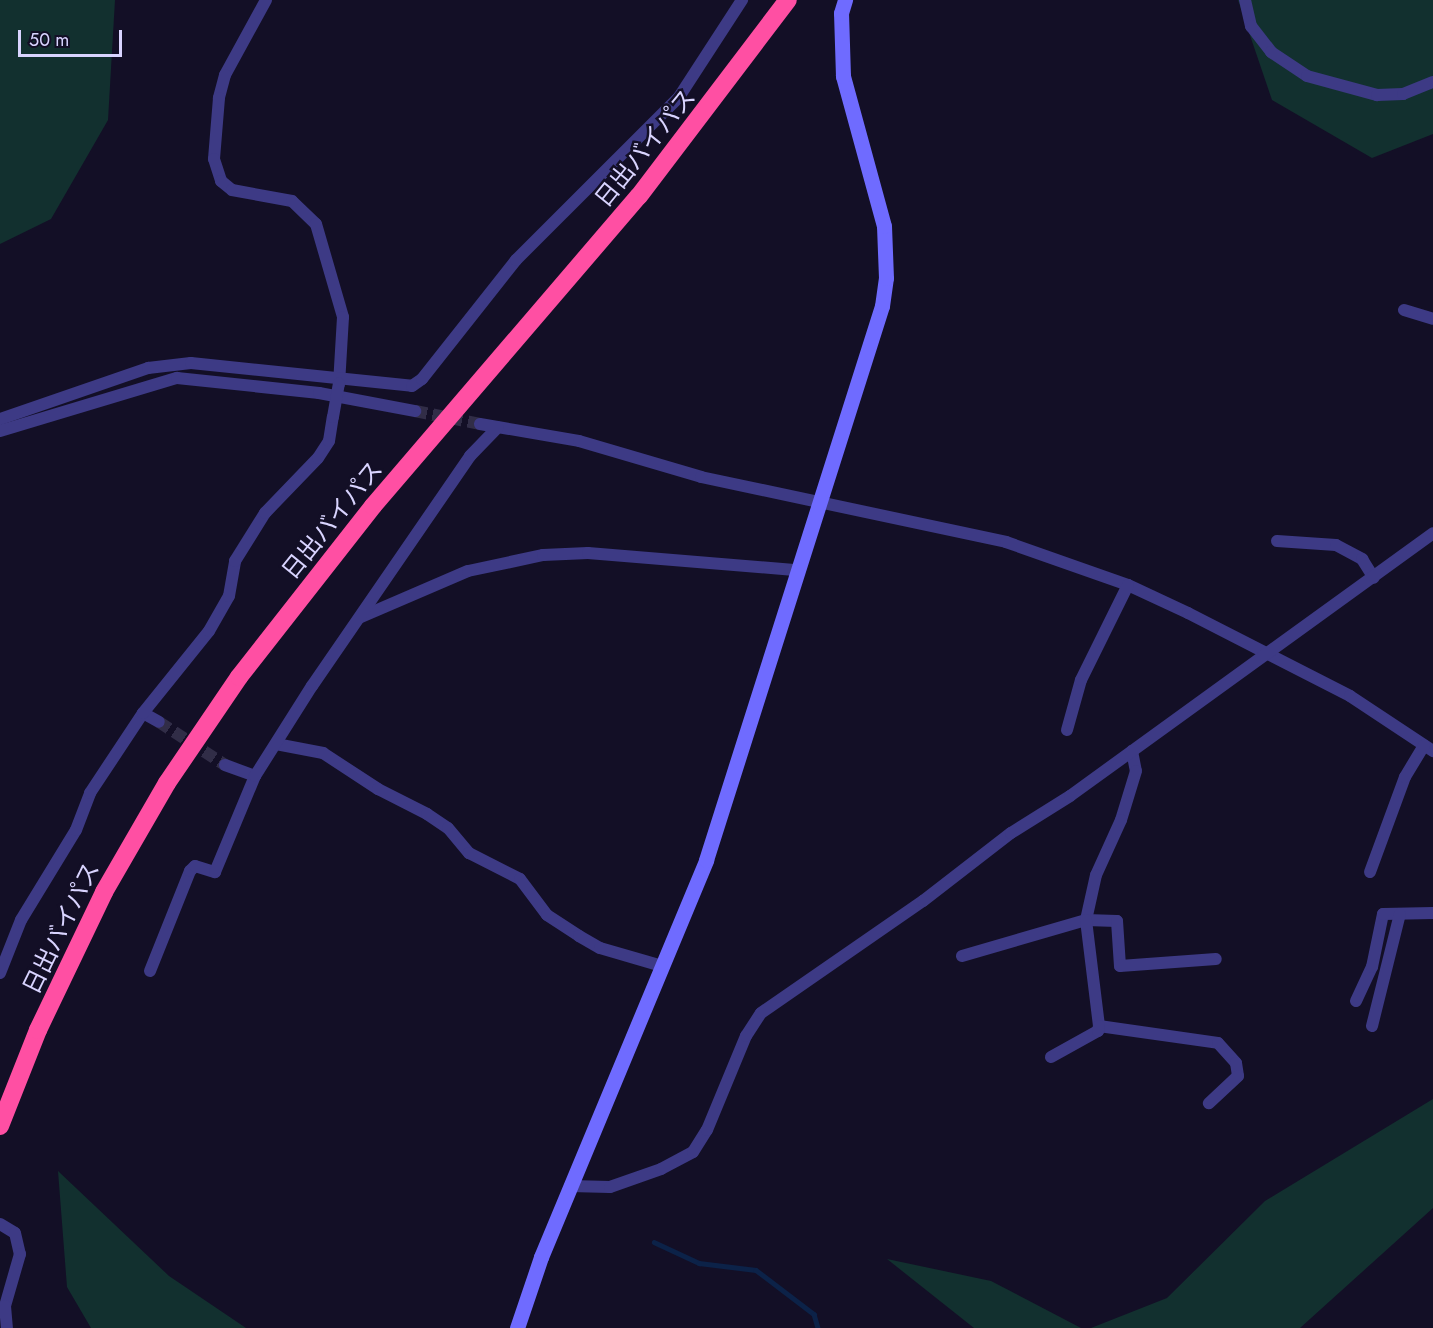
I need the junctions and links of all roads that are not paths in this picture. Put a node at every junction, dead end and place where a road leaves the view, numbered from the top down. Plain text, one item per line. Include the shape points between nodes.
1 (266, 0) edge
2 (742, 0) edge
3 (788, 0) edge
4 (845, 0) edge
5 (1245, 0) edge
6 (1433, 82) edge
7 (1404, 310) dead end
8 (1433, 319) edge
9 (340, 380) junction
10 (415, 411) tunnel mouth
11 (0, 419) edge
12 (480, 424) tunnel mouth
13 (498, 428) junction
14 (0, 431) edge
15 (823, 500) junction
16 (1433, 533) edge
17 (1277, 541) dead end
18 (797, 570) junction
19 (1374, 578) junction
20 (1128, 585) junction
21 (358, 618) junction
22 (1268, 653) junction
23 (143, 713) junction
24 (159, 722) tunnel mouth
25 (1067, 730) dead end
26 (276, 744) junction
27 (1429, 748) edge
28 (1132, 751) junction
29 (225, 765) tunnel mouth
30 (255, 776) junction
31 (1370, 872) dead end
32 (1433, 913) edge
33 (1400, 914) junction
34 (1086, 920) junction
35 (962, 956) dead end
36 (1216, 959) dead end
37 (662, 966) junction
38 (150, 971) dead end
39 (0, 973) edge
40 (1356, 1001) dead end
41 (1099, 1026) junction
42 (1372, 1026) dead end
43 (1052, 1057) dead end
44 (1209, 1103) dead end
45 (0, 1126) edge
46 (570, 1186) junction
47 (0, 1224) edge
48 (7, 1328) edge
49 (517, 1328) edge

1 - 9 street via 225,75 214,159 221,181 232,190 292,201 316,224 343,316
2 - 9 street via 679,98 516,261 422,379 412,386
3 - 45 highway, 日出バイパス via 646,187 373,506 239,677 167,783 104,892 38,1030
4 - 15 street via 841,14 843,76 884,226 886,278 882,306
5 - 6 street via 1251,26 1271,52 1307,76 1377,95 1403,94
7 - 8 street
9 - 11 street via 191,363 148,368
9 - 23 street, bridge via 329,441 318,458 265,513 235,561 228,596 209,631
10 - 14 street via 319,393 177,378
12 - 13 street
13 - 15 street via 579,441 701,477
13 - 21 street via 470,456
15 - 18 street
15 - 20 street via 1006,542
16 - 19 street
17 - 19 street via 1336,545 1362,559
18 - 21 street via 588,553 543,555 468,571
18 - 37 street via 706,860
19 - 22 street
20 - 22 street
20 - 25 street via 1081,680
21 - 26 street
22 - 27 street via 1366,706
22 - 28 street
23 - 24 street
23 - 39 street via 90,793 76,830 21,920
26 - 30 street
26 - 37 street via 323,753 378,789 428,814 448,828 469,853 520,879 547,915 579,936 600,948
27 - 31 street via 1405,777
28 - 34 street via 1136,771 1121,820 1096,875
28 - 46 street via 761,1013 746,1036 707,1130 693,1152 661,1169 610,1187
29 - 30 street
30 - 38 street via 215,872 195,866 190,871
32 - 33 street
33 - 40 street via 1383,914 1372,967
33 - 42 street
34 - 35 street
34 - 36 street via 1117,921 1120,966
34 - 41 street
37 - 46 street
41 - 43 street via 1098,1031
41 - 44 street via 1218,1043 1236,1063 1238,1076
46 - 49 street
47 - 48 street via 15,1233 20,1254 5,1306

